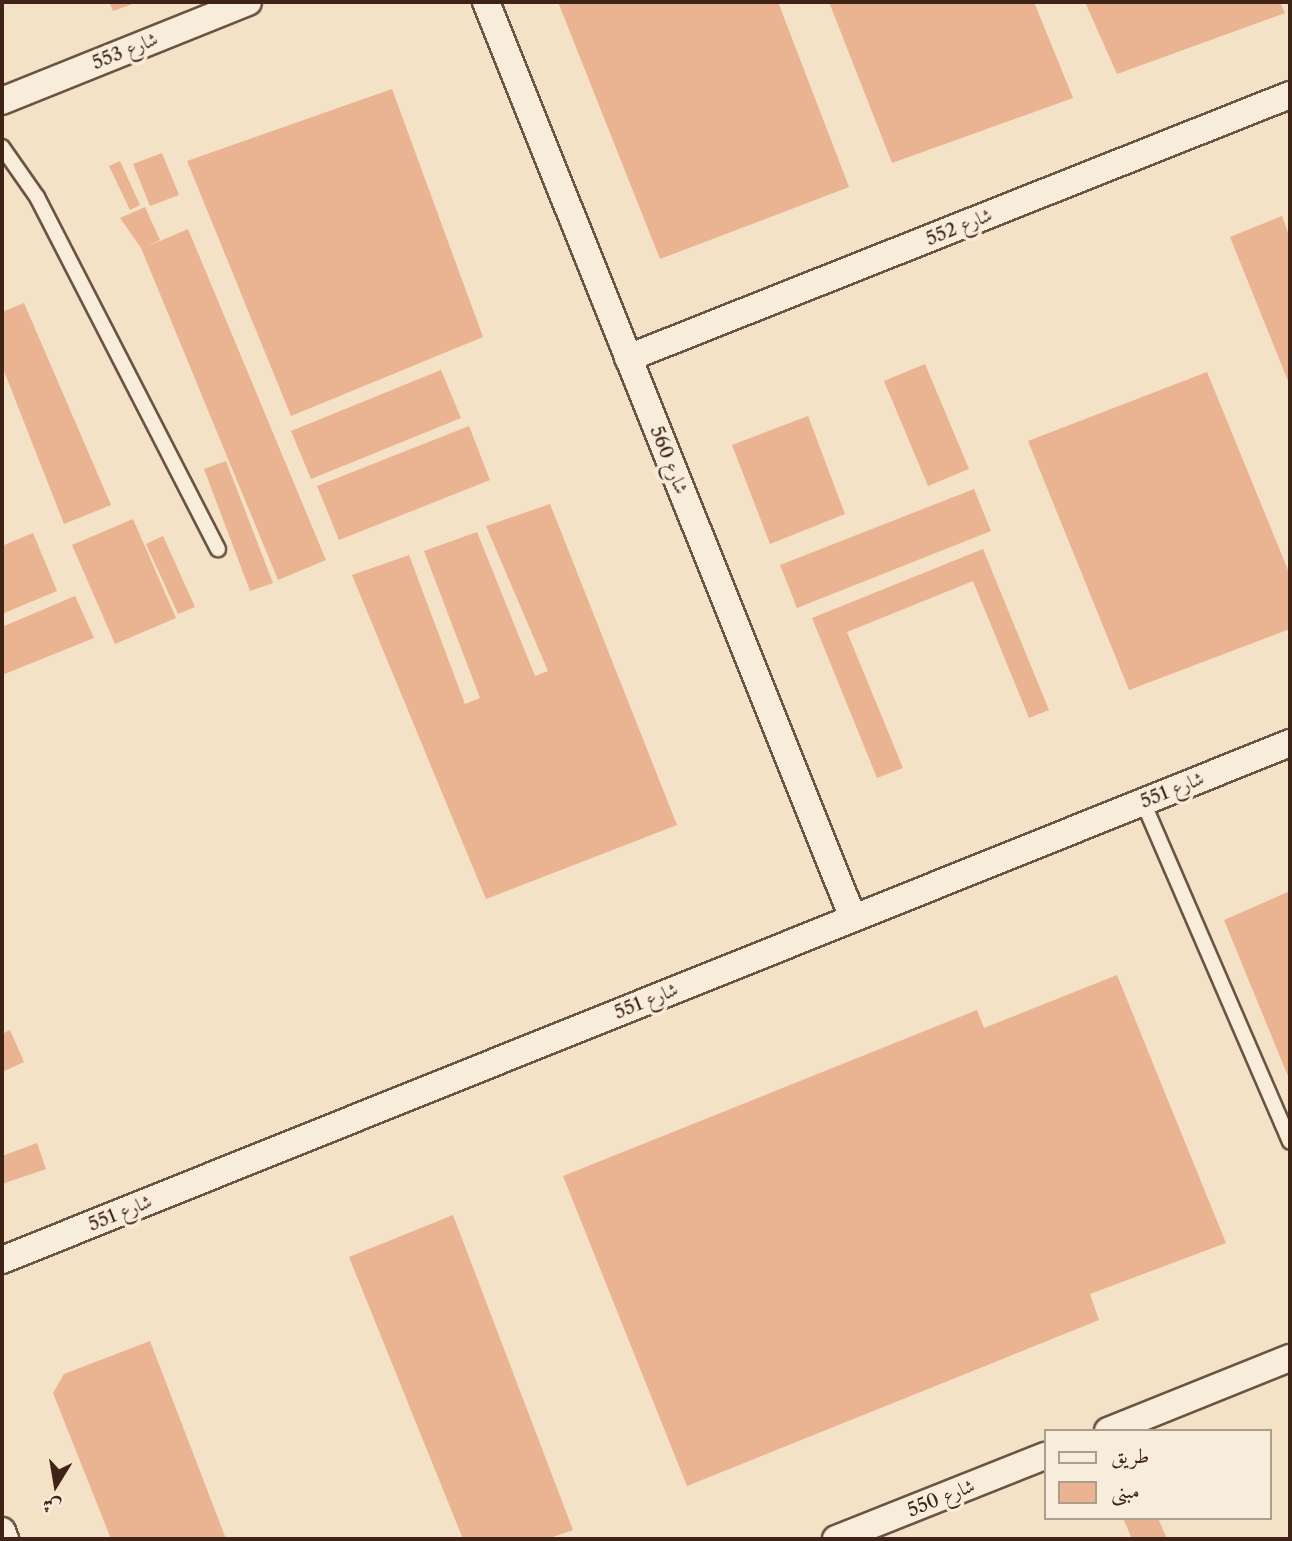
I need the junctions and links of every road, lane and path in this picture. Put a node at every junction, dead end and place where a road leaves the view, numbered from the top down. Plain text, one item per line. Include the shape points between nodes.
1 (248, 2) edge
2 (486, 2) edge
3 (1290, 95) edge
4 (2, 101) edge
5 (2, 147) edge
6 (628, 358) junction
7 (218, 549) dead end
8 (1290, 743) edge
9 (1143, 802) junction
10 (852, 918) junction
11 (1290, 1142) edge
12 (2, 1261) edge
13 (1290, 1358) edge
14 (1113, 1429) edge
15 (1044, 1456) edge
16 (2, 1531) edge
17 (5, 1539) edge
18 (836, 1539) edge

1 - 4 street, شارع 553
2 - 6 street, شارع 560
3 - 6 street, شارع 552
5 - 7 lane via 37,197
6 - 10 street, شارع 560
8 - 9 street, شارع 551
9 - 10 street, شارع 551
9 - 11 lane
10 - 12 street, شارع 551
13 - 14 street
15 - 18 street, شارع 550
16 - 17 street

